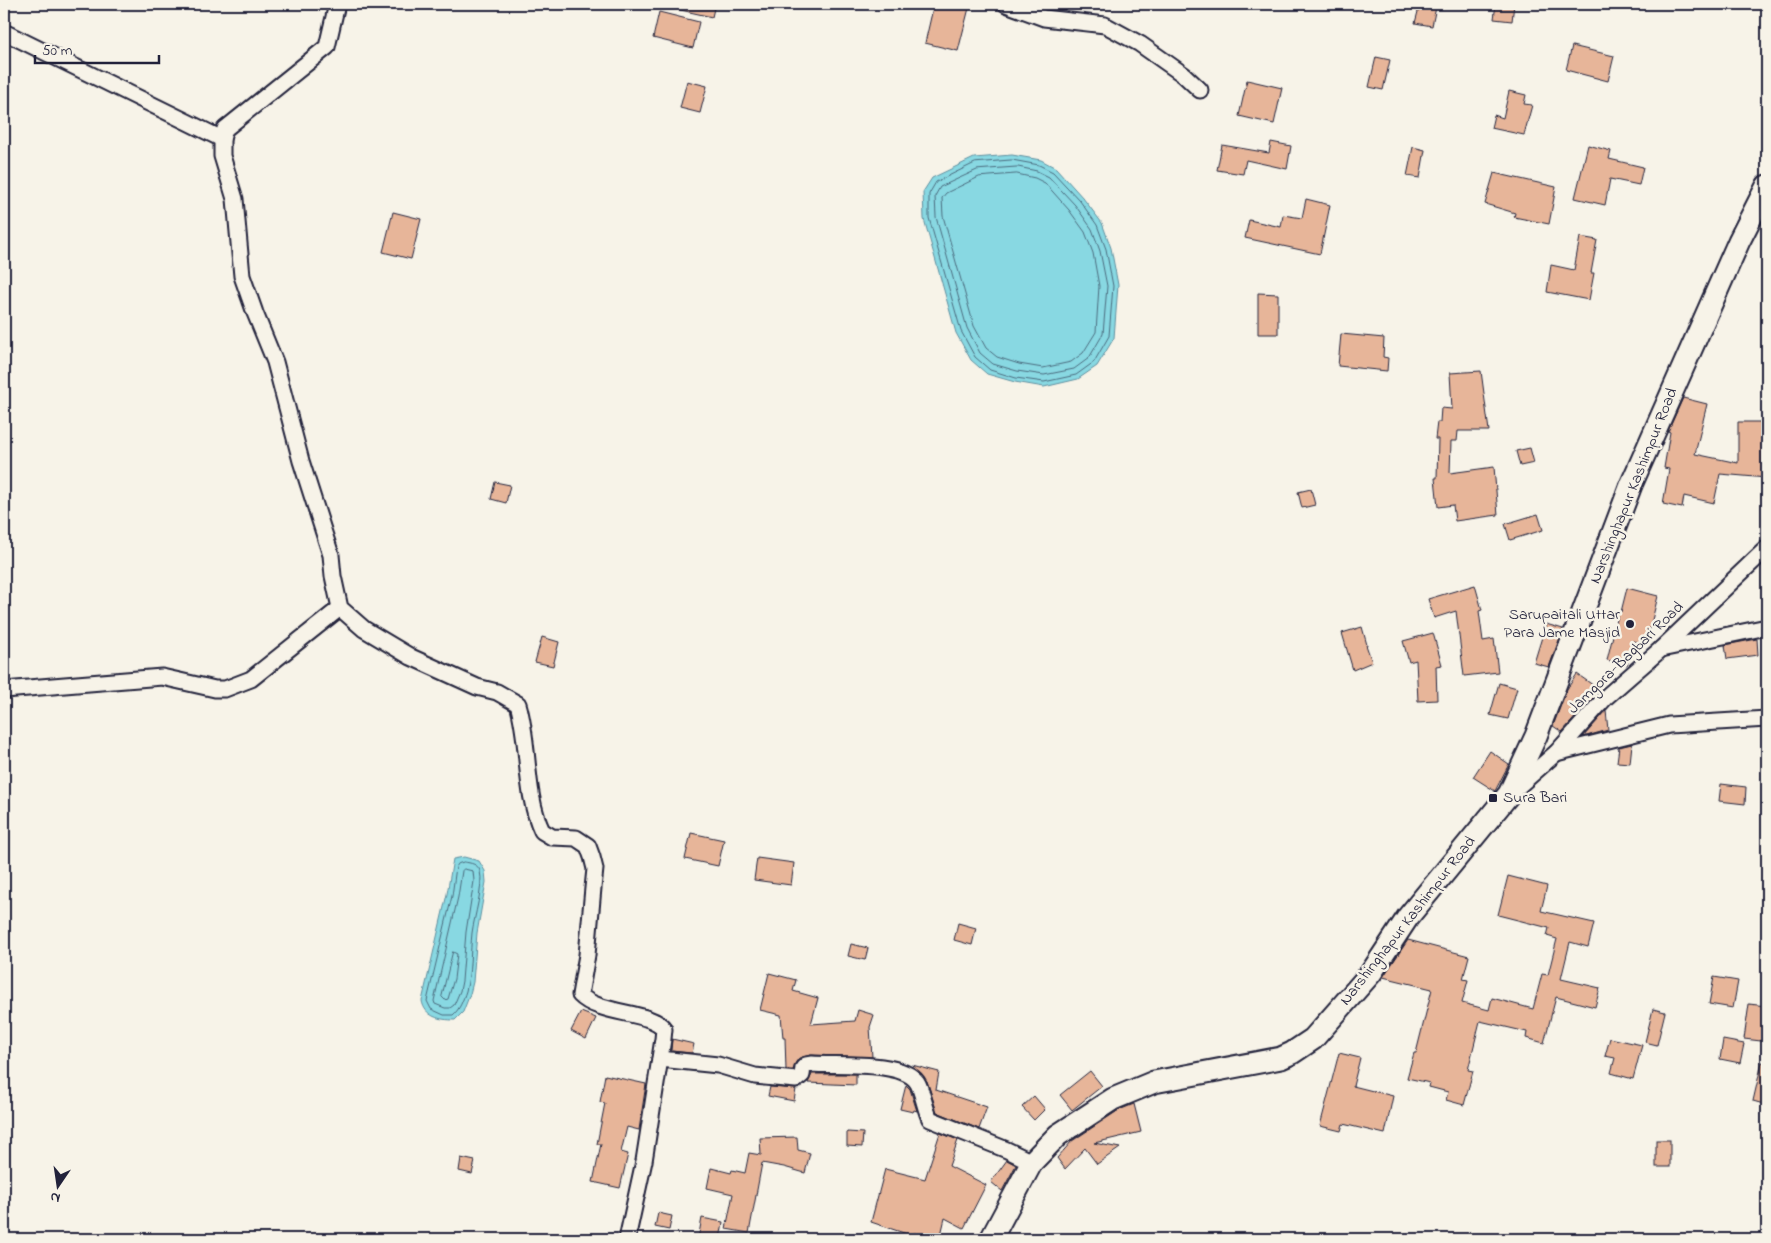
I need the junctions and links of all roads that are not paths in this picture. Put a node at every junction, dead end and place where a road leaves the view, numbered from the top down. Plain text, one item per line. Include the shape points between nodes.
1 (337, 4) edge
2 (1006, 4) edge
3 (4, 32) edge
4 (1200, 90) dead end
5 (222, 139) junction
6 (1767, 186) edge
7 (1767, 548) edge
8 (340, 608) junction
9 (1767, 627) edge
10 (1660, 650) junction
11 (4, 690) edge
12 (1767, 719) edge
13 (1556, 753) junction
14 (1510, 794) junction
15 (660, 1059) junction
16 (1032, 1162) junction
17 (627, 1239) edge
18 (991, 1239) edge

1 - 5 street via 327,47 225,129
2 - 4 street via 1044,18 1104,25 1140,44
3 - 5 street
5 - 8 street via 222,156 235,198 242,276 275,362 301,461 331,555
6 - 14 main road, Narshinghapur Kashimpur Road via 1739,241 1631,485 1536,736
7 - 10 street, Jamgora-Bagbari Road
8 - 11 street via 250,679 225,689 162,677
8 - 15 street via 364,628 411,657 477,687 497,692 518,704 524,722 533,800 542,831 552,837 576,838 588,846 592,857 593,888 580,995 602,1007 661,1024 664,1038
9 - 10 street
10 - 13 street, Jamgora-Bagbari Road via 1606,697
12 - 13 street via 1669,725
13 - 14 street, Jamgora-Bagbari Road
14 - 16 main road, Narshinghapur Kashimpur Road via 1408,917 1371,973 1314,1038 1280,1058 1154,1082 1113,1099 1058,1135
15 - 16 street via 718,1065 781,1080 800,1078 806,1065 812,1064 864,1065 905,1073 917,1082 930,1119
15 - 17 street via 644,1161
16 - 18 main road, Narshinghapur Kashimpur Road

